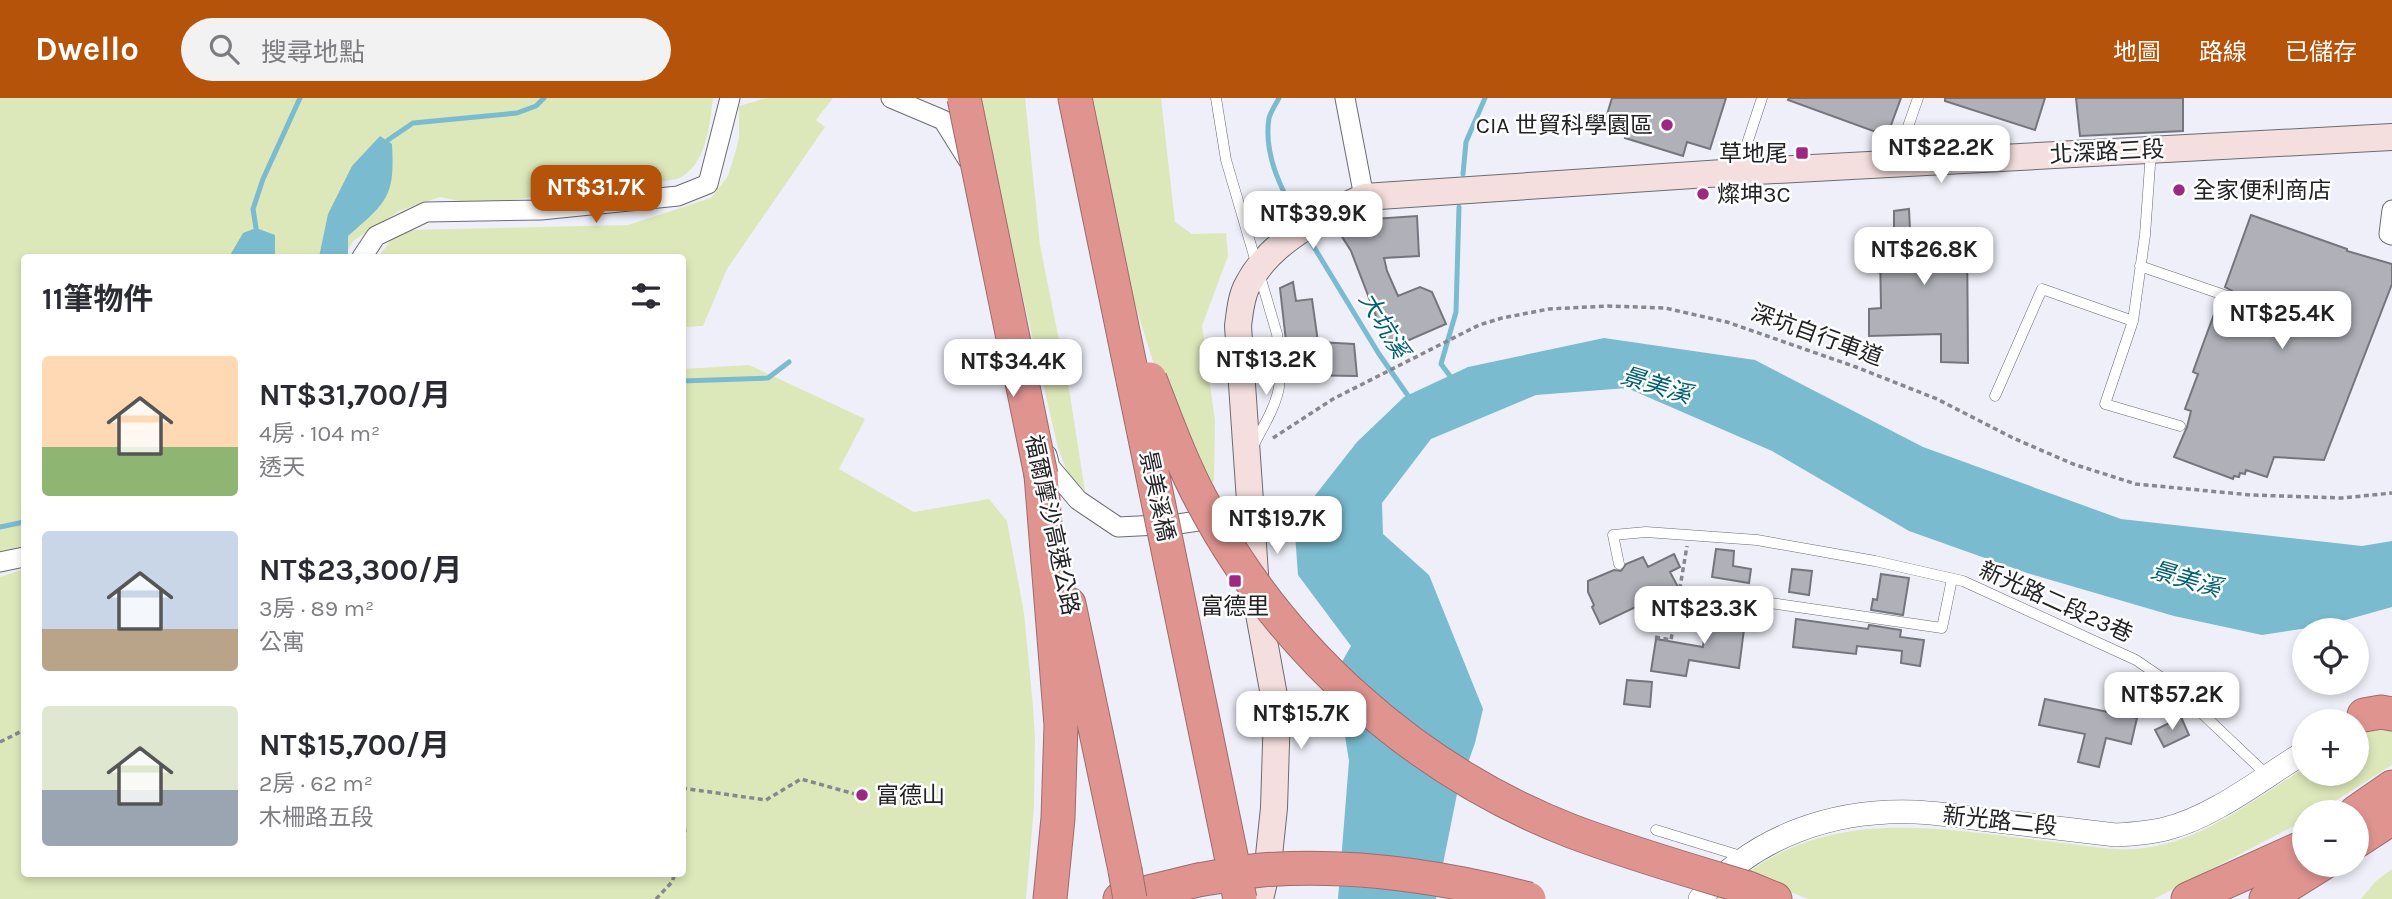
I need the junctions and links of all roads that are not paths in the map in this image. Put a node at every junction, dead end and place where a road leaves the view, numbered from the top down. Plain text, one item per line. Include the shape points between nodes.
1 (730, 98) edge
2 (891, 98) edge
3 (964, 98) edge
4 (1075, 98) edge
5 (1216, 98) edge
6 (1345, 98) edge
7 (1762, 98) edge
8 (1918, 98) edge
9 (2392, 137) edge
10 (2151, 150) junction
11 (1903, 163) junction
12 (1738, 172) junction
13 (1364, 197) junction
14 (2392, 210) edge
15 (2392, 235) edge
16 (364, 254) edge
17 (2140, 266) junction
18 (1257, 270) junction
19 (2227, 296) dead end
20 (2133, 321) junction
21 (1142, 379) junction
22 (1995, 396) dead end
23 (2180, 426) dead end
24 (1247, 457) junction
25 (1041, 475) junction
26 (1251, 513) junction
27 (21, 557) edge
28 (0, 562) edge
29 (1619, 564) dead end
30 (1952, 579) junction
31 (1696, 592) dead end
32 (2292, 760) edge
33 (2267, 775) junction
34 (2392, 788) edge
35 (2369, 803) edge
36 (2390, 820) edge
37 (2369, 835) edge
38 (1652, 844) junction
39 (2292, 859) edge
40 (2292, 861) edge
41 (2292, 871) edge
42 (2319, 877) edge
43 (1750, 886) edge
44 (1125, 889) edge
45 (1050, 899) edge
46 (1240, 899) edge
47 (1261, 899) edge
48 (1529, 899) edge
49 (1700, 899) edge
50 (2188, 899) edge
51 (2214, 899) edge
52 (2266, 899) edge
53 (2293, 899) edge

1 - 16 street via 708,184 678,196 541,211 426,212 376,236
2 - 26 street via 943,120 965,152 990,215 1050,467 1078,500 1118,527
3 - 25 highway, 福爾摩沙高速公路, bridge
4 - 21 highway
5 - 18 lane via 1226,160
6 - 13 street
7 - 12 lane
8 - 11 lane via 1904,138
9 - 10 main road, 北深路三段
10 - 11 main road, 北深路三段
10 - 17 lane
11 - 12 main road, 北深路三段
12 - 13 main road, 北深路三段
13 - 18 main road via 1316,220
14 - 15 street
17 - 19 lane
17 - 20 lane
18 - 24 main road via 1241,304 1237,340
18 - 24 lane via 1277,334 1281,386
20 - 22 lane via 2042,289
20 - 23 lane via 2105,404
21 - 38 highway, bridge via 1221,535 1278,615 1361,702 1445,767 1492,794 1569,830
21 - 46 highway, 景美溪橋, bridge
24 - 26 main road
25 - 44 highway, 福爾摩沙高速公路
25 - 45 highway via 1061,725
26 - 47 main road, bridge via 1257,603 1274,691 1278,749
27 - 28 street
29 - 30 lane, 新光路二段23巷 via 1613,535 1646,532 1758,540
30 - 31 lane, 新光路二段23巷 via 1942,628
30 - 33 lane, 新光路二段23巷 via 2136,660 2171,684
32 - 33 street, 新光路二段
33 - 43 street, 新光路二段 via 2193,820 2142,833 2116,835 1916,812 1843,816 1779,838
34 - 35 highway
36 - 37 highway
38 - 43 highway, bridge
38 - 43 lane
39 - 50 highway
40 - 51 highway
41 - 52 highway
42 - 53 highway
43 - 49 street, 新光路二段 via 1713,884
44 - 48 highway, bridge via 1261,870 1362,869 1425,876

